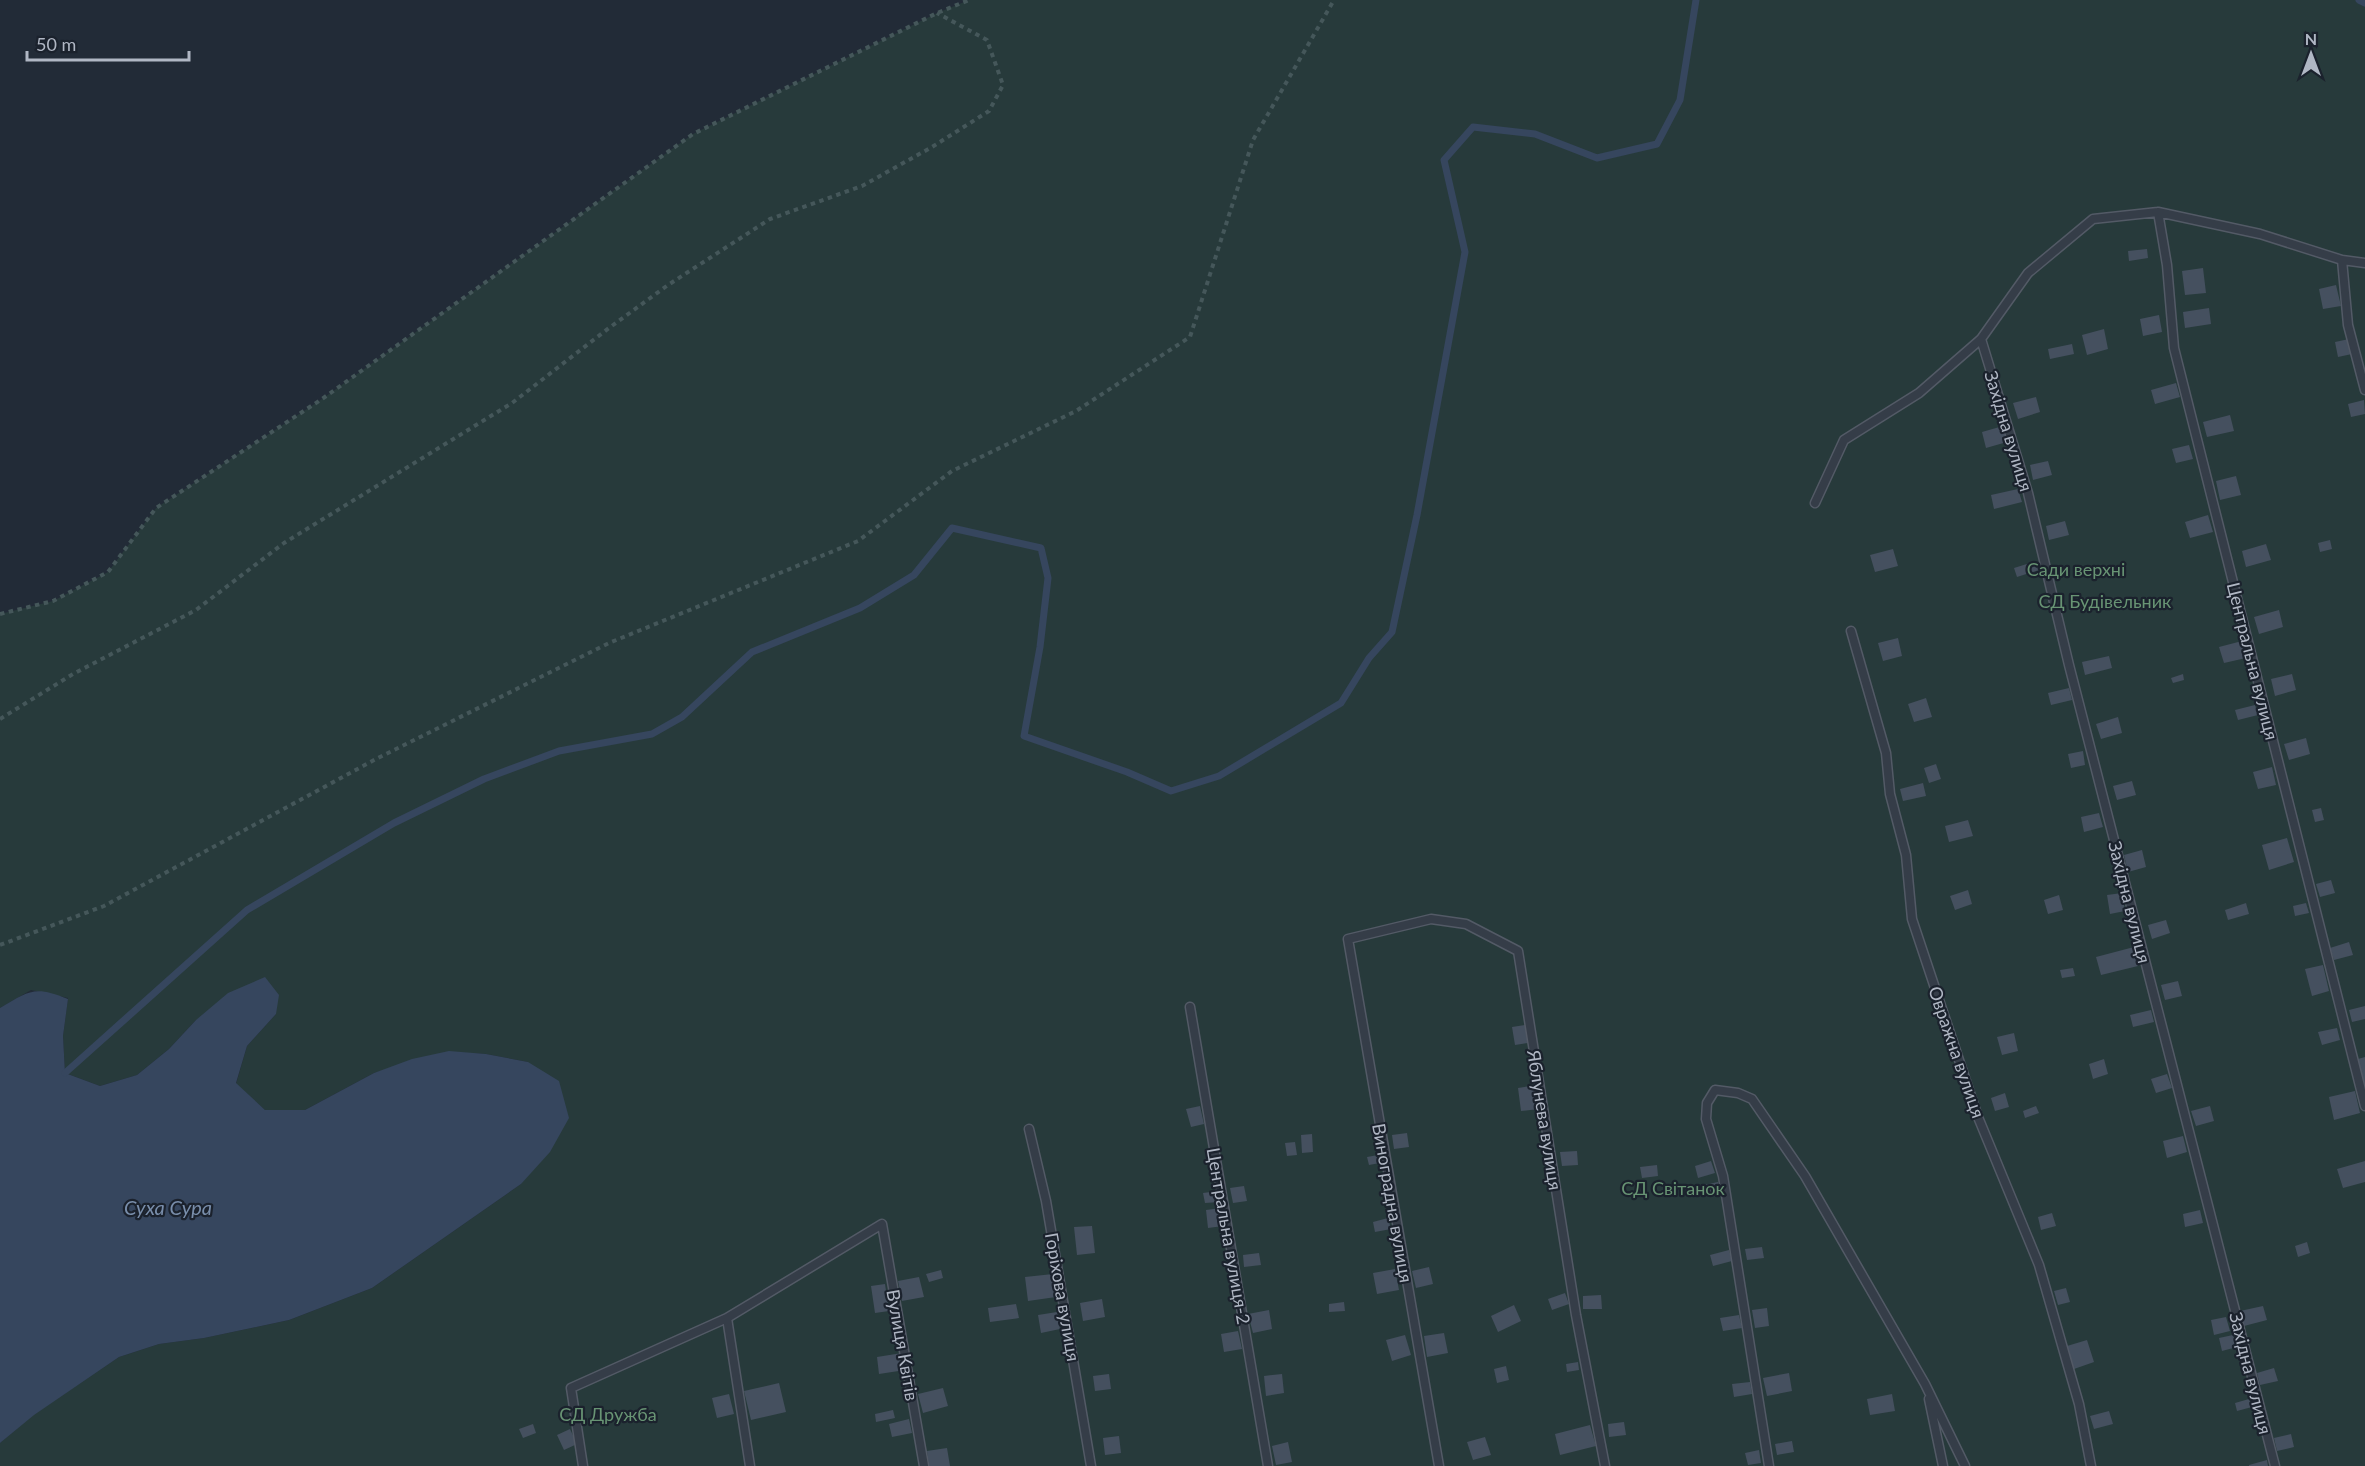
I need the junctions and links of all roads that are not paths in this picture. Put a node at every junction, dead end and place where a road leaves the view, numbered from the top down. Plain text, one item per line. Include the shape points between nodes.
1 (2158, 212) junction
2 (2342, 260) junction
3 (2365, 263) edge
4 (1981, 339) junction
5 (2365, 390) edge
6 (1815, 503) dead end
7 (1851, 631) dead end
8 (1348, 939) joint
9 (1190, 1007) dead end
10 (2365, 1106) edge
11 (1029, 1129) dead end
12 (728, 1318) junction
13 (1925, 1384) junction
14 (582, 1466) edge
15 (750, 1466) edge
16 (924, 1466) edge
17 (1092, 1466) edge
18 (1268, 1466) edge
19 (1439, 1466) edge
20 (1605, 1466) edge
21 (1769, 1466) edge
22 (1943, 1466) edge
23 (1965, 1466) edge
24 (2091, 1466) edge
25 (2275, 1466) edge

1 - 2 lane via 2260,234
1 - 4 lane via 2093,219 2028,273
1 - 10 lane, Центральна вулиця via 2174,348
2 - 3 lane
2 - 5 lane via 2348,325
4 - 6 lane via 1919,393 1844,440
4 - 25 lane, Західна вулиця via 2028,493
7 - 24 lane, Овражна вулиця via 1886,753 1890,794 1906,855 1912,919 1978,1117 2039,1265 2079,1404
8 - 19 lane, Виноградна вулиця
8 - 20 lane, Яблунева вулиця via 1431,919 1466,924 1518,951 1576,1315
9 - 18 lane, Центральна вулиця-2
11 - 17 lane, Горіхова вулиця via 1046,1201
12 - 14 lane via 570,1388
12 - 15 lane
12 - 16 lane, Вулиця Квітів via 882,1224
13 - 21 lane via 1805,1176 1752,1099 1715,1090 1707,1103 1706,1119 1724,1176
13 - 22 lane
13 - 23 lane

